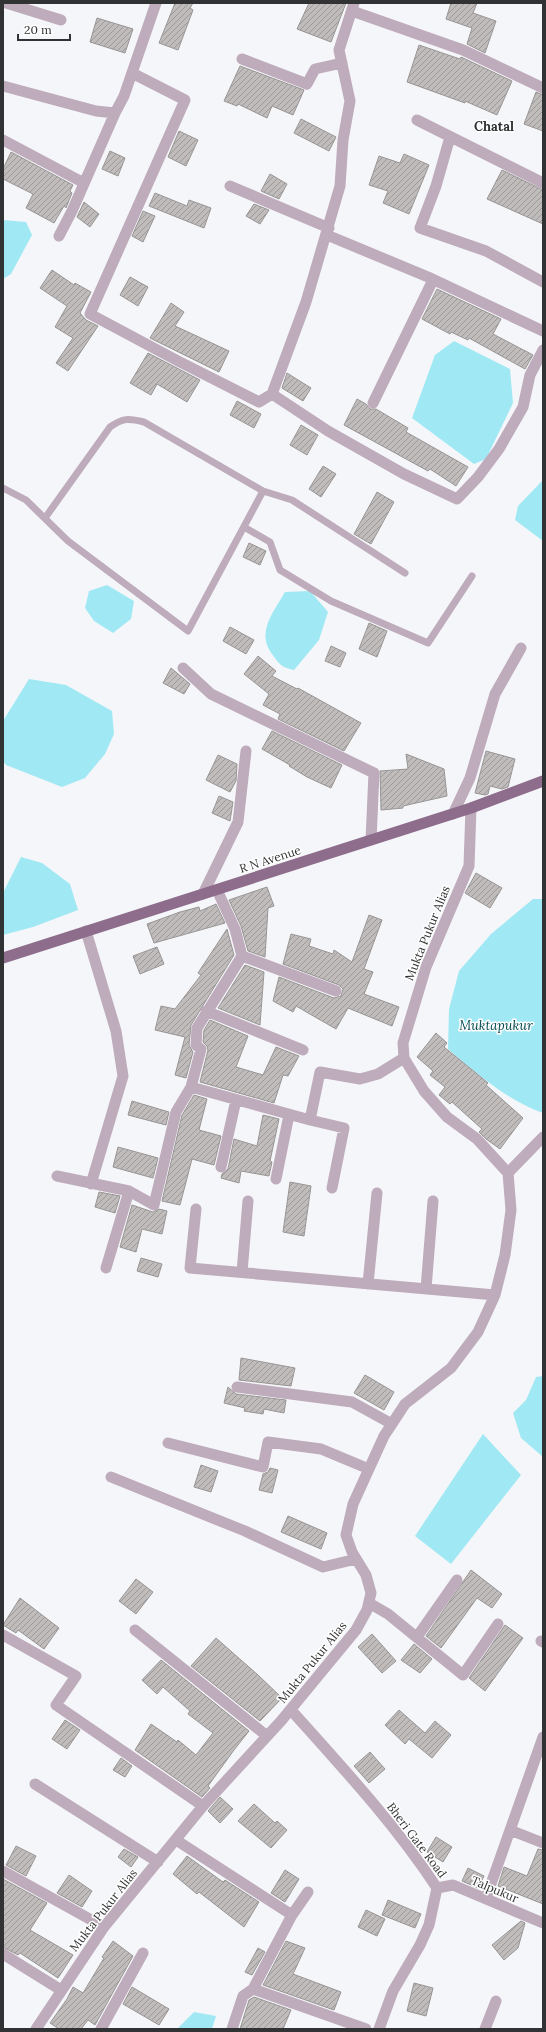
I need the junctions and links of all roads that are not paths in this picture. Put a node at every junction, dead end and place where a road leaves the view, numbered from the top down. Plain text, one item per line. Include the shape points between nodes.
1 (6, 3) edge
2 (156, 3) edge
3 (353, 7) edge
4 (61, 20) dead end
5 (242, 59) dead end
6 (342, 63) junction
7 (132, 73) junction
8 (3, 86) edge
9 (543, 88) edge
10 (115, 113) junction
11 (418, 120) dead end
12 (450, 137) junction
13 (3, 140) edge
14 (84, 183) junction
15 (543, 183) edge
16 (230, 186) dead end
17 (328, 231) junction
18 (59, 236) dead end
19 (433, 280) junction
20 (543, 282) edge
21 (543, 331) edge
22 (543, 350) edge
23 (272, 394) junction
24 (373, 403) dead end
25 (3, 488) edge
26 (263, 491) junction
27 (45, 518) junction
28 (244, 527) junction
29 (406, 573) dead end
30 (472, 576) dead end
31 (522, 648) dead end
32 (183, 668) dead end
33 (246, 751) dead end
34 (543, 781) edge
35 (471, 808) junction
36 (453, 814) junction
37 (371, 840) junction
38 (216, 890) junction
39 (203, 894) junction
40 (86, 931) junction
41 (242, 956) junction
42 (3, 958) edge
43 (336, 991) dead end
44 (206, 1012) junction
45 (303, 1050) dead end
46 (404, 1058) junction
47 (191, 1087) junction
48 (236, 1100) junction
49 (289, 1115) junction
50 (310, 1120) junction
51 (543, 1137) edge
52 (221, 1166) dead end
53 (508, 1173) junction
54 (57, 1176) dead end
55 (276, 1179) dead end
56 (91, 1184) junction
57 (332, 1188) dead end
58 (129, 1191) junction
59 (377, 1193) dead end
60 (248, 1200) dead end
61 (433, 1201) dead end
62 (196, 1209) dead end
63 (106, 1268) dead end
64 (242, 1272) junction
65 (368, 1284) junction
66 (426, 1289) junction
67 (495, 1295) junction
68 (237, 1387) dead end
69 (392, 1424) junction
70 (168, 1444) dead end
71 (369, 1469) junction
72 (111, 1477) dead end
73 (356, 1558) junction
74 (457, 1580) dead end
75 (369, 1603) junction
76 (498, 1624) dead end
77 (135, 1630) dead end
78 (3, 1635) edge
79 (417, 1637) junction
80 (291, 1710) junction
81 (267, 1736) junction
82 (543, 1737) edge
83 (35, 1784) dead end
84 (203, 1806) junction
85 (510, 1830) junction
86 (176, 1840) junction
87 (543, 1844) edge
88 (158, 1862) junction
89 (3, 1871) edge
90 (437, 1888) junction
91 (308, 1892) dead end
92 (486, 1898) junction
93 (292, 1915) junction
94 (543, 1923) edge
95 (104, 1927) junction
96 (143, 1953) dead end
97 (3, 1954) edge
98 (253, 1989) junction
99 (61, 1990) junction
100 (496, 2001) dead end
101 (36, 2029) edge
102 (101, 2029) edge
103 (232, 2029) edge
104 (366, 2029) edge
105 (380, 2029) edge
106 (485, 2029) edge

1 - 4 street
2 - 7 street
3 - 6 street via 340,50
3 - 9 street via 463,50
5 - 6 street via 307,84 315,69
6 - 17 street via 350,101 340,186
7 - 10 street
7 - 23 street via 185,100 90,314 259,402
8 - 10 street via 96,111
10 - 14 street
11 - 12 street
12 - 15 street
12 - 20 street via 436,186 420,228 486,251
13 - 14 street
14 - 18 street
16 - 17 street
17 - 19 street
17 - 23 street via 306,302
19 - 21 street
19 - 24 street
22 - 23 street via 530,375 522,407 499,449 478,478 457,499 404,474 328,432
25 - 27 lane via 26,500
26 - 27 lane via 144,422 121,420 110,427
26 - 28 lane
26 - 29 lane via 292,500
27 - 28 lane via 68,541 188,631
28 - 30 lane via 270,542 280,570 331,601 428,643
31 - 36 street via 495,694 470,778
32 - 37 street via 211,694 374,773
33 - 39 street via 238,822
34 - 35 main road, R N Avenue
35 - 36 main road, R N Avenue
35 - 46 street, Mukta Pukur Alias via 469,866 426,967 403,1044
36 - 37 main road, R N Avenue
37 - 38 main road, R N Avenue
38 - 39 main road, R N Avenue
38 - 41 street via 235,929
39 - 40 main road, R N Avenue
40 - 42 main road, R N Avenue
40 - 56 street via 116,1031 123,1076
41 - 43 street
41 - 44 street
44 - 45 street
44 - 47 street via 197,1028 196,1045 201,1049
46 - 50 street via 378,1074 360,1079 320,1072
46 - 53 street via 424,1091 447,1117 477,1139
47 - 48 street
47 - 58 street via 176,1112 154,1205
48 - 49 street
48 - 52 street
49 - 50 street
49 - 55 street
50 - 57 street via 344,1128
51 - 53 street
53 - 67 street, Mukta Pukur Alias via 511,1210 505,1255
54 - 56 street
56 - 58 street
58 - 63 street
59 - 65 street
60 - 64 street
61 - 66 street
62 - 64 street via 190,1268
64 - 65 street
65 - 66 street
66 - 67 street
67 - 69 street, Mukta Pukur Alias via 478,1332 451,1368 405,1404
68 - 69 street via 352,1402
69 - 71 street, Mukta Pukur Alias
70 - 71 street via 263,1468 268,1442 321,1449
71 - 73 street, Mukta Pukur Alias via 353,1504 346,1535
72 - 73 street via 244,1531 323,1567
73 - 75 street, Mukta Pukur Alias via 366,1575 371,1593
74 - 79 street
75 - 79 street via 388,1614
75 - 80 street, Mukta Pukur Alias via 356,1630
76 - 79 street via 463,1675
77 - 81 street
78 - 84 street via 76,1676 56,1705
80 - 81 street, Mukta Pukur Alias
80 - 90 street, Bheri Gate Road via 362,1790
81 - 84 street, Mukta Pukur Alias
82 - 85 street
83 - 88 street
84 - 86 street, Mukta Pukur Alias
85 - 87 street
85 - 92 street
86 - 88 street, Mukta Pukur Alias
86 - 93 street
88 - 95 street, Mukta Pukur Alias
89 - 95 street
90 - 92 street, Talpukur via 453,1885
90 - 105 street, Bheri Gate Road via 429,1925 393,1991
91 - 93 street
92 - 94 street, Talpukur
93 - 98 street
95 - 99 street, Mukta Pukur Alias
96 - 102 street
97 - 99 street
98 - 103 street via 243,1996
98 - 104 street
99 - 101 street, Mukta Pukur Alias
100 - 106 street

